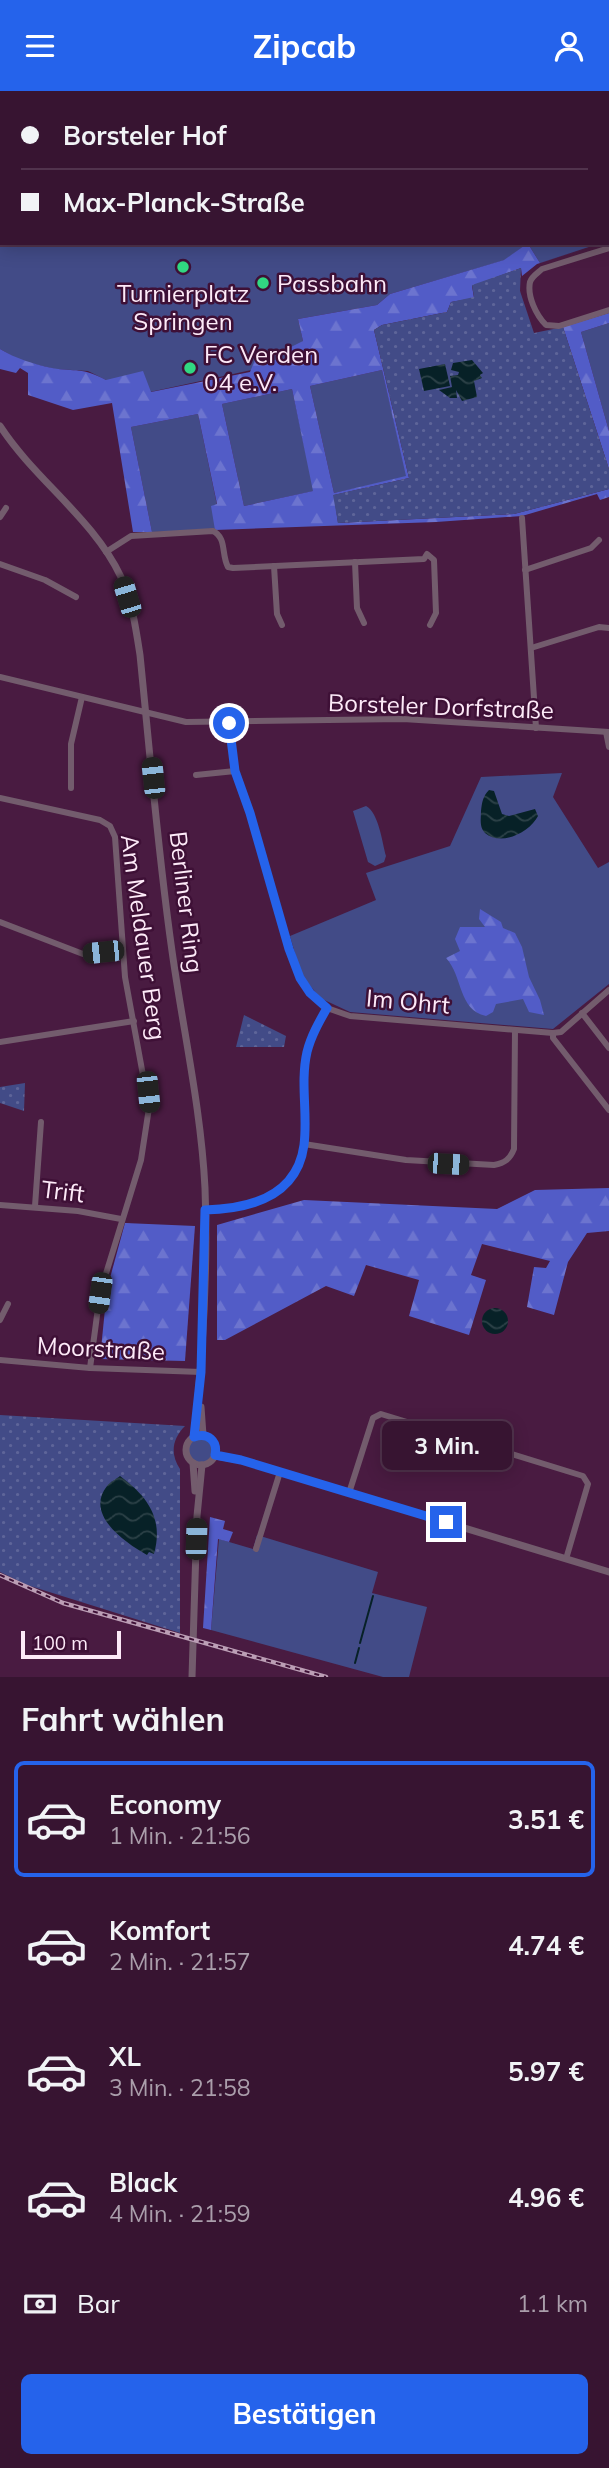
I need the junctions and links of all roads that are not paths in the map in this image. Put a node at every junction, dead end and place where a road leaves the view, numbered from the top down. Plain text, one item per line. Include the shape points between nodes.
1 (609, 248) edge
2 (609, 310) edge
3 (0, 426) edge
4 (6, 508) dead end
5 (0, 517) edge
6 (522, 518) dead end
7 (599, 540) dead end
8 (106, 552) junction
9 (355, 562) junction
10 (0, 564) edge
11 (274, 566) junction
12 (525, 570) junction
13 (76, 597) dead end
14 (364, 623) dead end
15 (282, 625) dead end
16 (430, 625) dead end
17 (609, 628) edge
18 (531, 649) junction
19 (0, 677) edge
20 (82, 697) junction
21 (146, 713) junction
22 (229, 723) junction
23 (536, 728) junction
24 (608, 732) edge
25 (609, 747) edge
26 (235, 771) junction
27 (196, 775) dead end
28 (71, 788) dead end
29 (0, 798) edge
30 (0, 922) edge
31 (123, 950) junction
32 (609, 991) edge
33 (327, 1008) junction
34 (582, 1013) junction
35 (134, 1021) junction
36 (515, 1030) junction
37 (553, 1033) junction
38 (0, 1042) edge
39 (609, 1048) edge
40 (609, 1110) edge
41 (41, 1122) dead end
42 (304, 1143) junction
43 (0, 1205) edge
44 (35, 1206) junction
45 (205, 1210) junction
46 (121, 1219) junction
47 (8, 1304) dead end
48 (0, 1320) edge
49 (0, 1360) edge
50 (90, 1368) junction
51 (201, 1372) junction
52 (200, 1385) junction
53 (203, 1435) junction
54 (194, 1437) junction
55 (216, 1452) junction
56 (193, 1462) junction
57 (202, 1465) junction
58 (281, 1472) junction
59 (349, 1493) junction
60 (197, 1516) junction
61 (256, 1549) dead end
62 (566, 1559) junction
63 (609, 1571) edge
64 (192, 1677) edge

1 - 2 street via 542,269 530,283 536,311 545,325
3 - 8 street, Berliner Ring via 15,450
4 - 5 street
6 - 12 street
7 - 12 street via 591,548
8 - 11 street via 131,536 213,531 222,540 228,567
8 - 21 street, Berliner Ring via 134,616
9 - 11 street
9 - 14 street via 357,608
9 - 16 street via 424,559 427,554 434,560 436,613
10 - 13 street
11 - 15 street via 276,614
12 - 18 street
17 - 18 street via 599,627
18 - 23 street
19 - 20 street, Borsteler Dorfstraße
20 - 21 street, Borsteler Dorfstraße
20 - 28 street via 71,744
21 - 22 street, Borsteler Dorfstraße via 186,722
21 - 45 street, Berliner Ring via 172,950 202,1146
22 - 23 street, Borsteler Dorfstraße via 403,719
22 - 26 street
23 - 24 street, Borsteler Dorfstraße
24 - 25 street
26 - 27 street
26 - 33 street via 300,978
29 - 31 street, Am Meldauer Berg via 110,826 115,837
30 - 31 street via 83,954
31 - 35 street, Am Meldauer Berg
32 - 34 street
33 - 36 street, Im Ohrt via 350,1016
33 - 42 street via 310,1040 306,1059
34 - 37 street
34 - 39 street
35 - 38 street
35 - 46 street, Am Meldauer Berg via 149,1108 141,1160
36 - 37 street, Im Ohrt
36 - 42 street via 514,1149 504,1163 406,1160
37 - 40 street
41 - 44 street
42 - 45 street via 289,1179 270,1197 251,1205
43 - 44 street, Trift
44 - 46 street, Trift
45 - 51 street, Berliner Ring
46 - 50 street, Am Meldauer Berg via 100,1293
47 - 48 street
49 - 50 street, Moorstraße
50 - 51 street, Moorstraße
51 - 52 street, Berliner Ring
52 - 53 street, Berliner Ring
52 - 54 street, Berliner Ring
53 - 54 street
53 - 55 street via 212,1439
54 - 56 street via 186,1450
55 - 57 street
55 - 58 street
56 - 57 street
56 - 60 street
57 - 60 street
58 - 59 street
58 - 61 street
59 - 62 street
59 - 62 street via 373,1418 381,1414 479,1443 583,1476 588,1484
60 - 64 street
62 - 63 street

